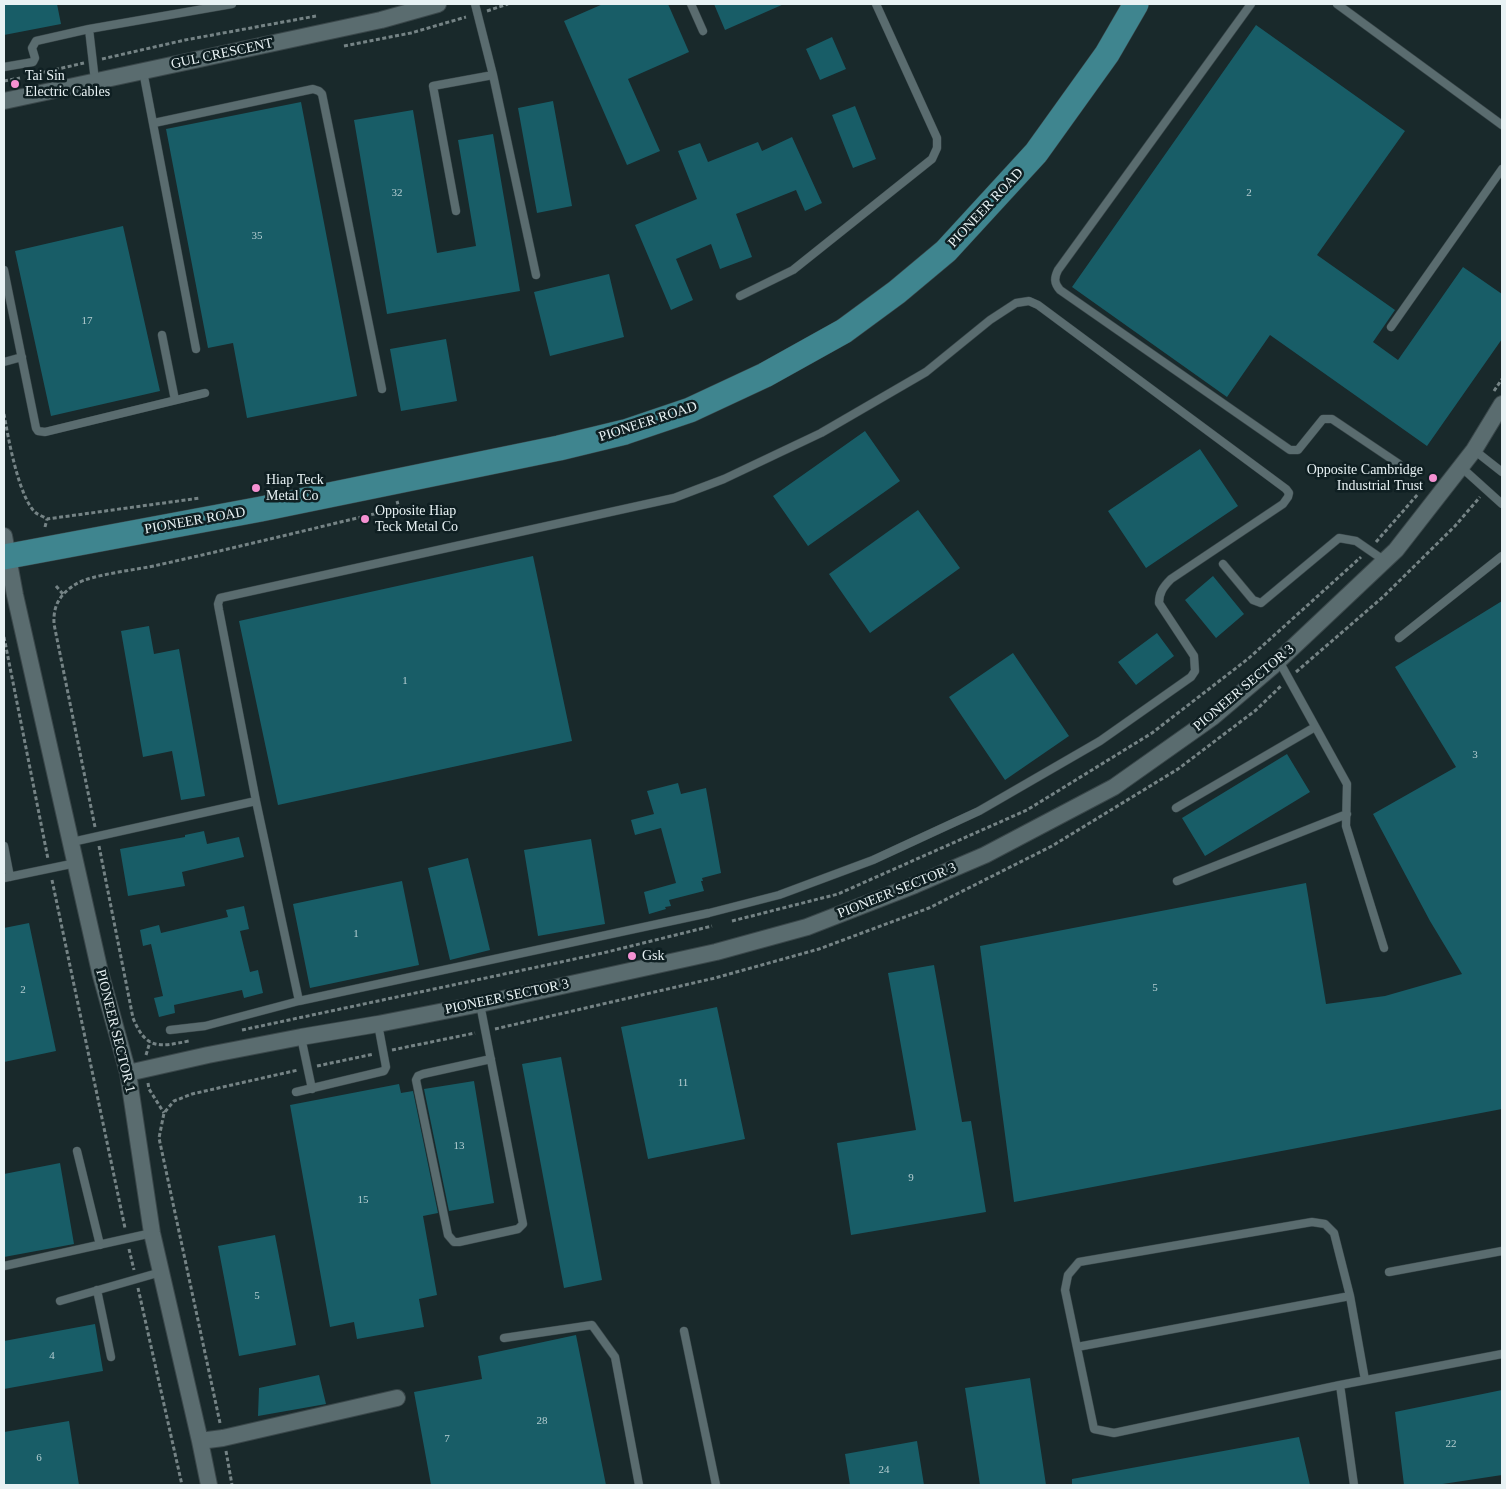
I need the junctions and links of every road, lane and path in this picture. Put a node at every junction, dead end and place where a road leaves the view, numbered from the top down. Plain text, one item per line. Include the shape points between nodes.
1 (232, 4) edge
2 (438, 4) edge
3 (475, 4) edge
4 (691, 4) edge
5 (876, 4) edge
6 (1136, 4) edge
7 (1251, 4) edge
8 (1337, 4) edge
9 (422, 6) edge
10 (317, 16) dead end
11 (89, 29) junction
12 (703, 31) dead end
13 (92, 61) junction
14 (4, 67) edge
15 (143, 71) junction
16 (34, 74) dead end
17 (493, 75) junction
18 (25, 77) dead end
19 (4, 81) edge
20 (95, 81) junction
21 (4, 101) edge
22 (154, 123) junction
23 (1502, 125) edge
24 (1502, 169) edge
25 (456, 211) dead end
26 (4, 270) edge
27 (536, 275) dead end
28 (740, 296) dead end
29 (1391, 327) dead end
30 (162, 335) dead end
31 (196, 349) dead end
32 (22, 357) junction
33 (4, 362) edge
34 (1502, 378) edge
35 (382, 389) dead end
36 (205, 393) dead end
37 (1497, 399) edge
38 (175, 400) junction
39 (4, 414) edge
40 (1474, 450) junction
41 (1399, 464) dead end
42 (1461, 467) junction
43 (1502, 472) edge
44 (391, 483) junction
45 (1424, 486) dead end
46 (210, 497) dead end
47 (1502, 504) edge
48 (47, 518) junction
49 (44, 527) dead end
50 (1369, 550) junction
51 (1502, 556) edge
52 (7, 557) edge
53 (1385, 561) junction
54 (1223, 564) dead end
55 (56, 586) dead end
56 (63, 594) junction
57 (4, 637) edge
58 (1399, 638) dead end
59 (1278, 661) junction
60 (1315, 727) junction
61 (256, 801) junction
62 (1176, 808) dead end
63 (1347, 814) junction
64 (97, 836) junction
65 (72, 842) junction
66 (4, 846) edge
67 (76, 863) junction
68 (50, 869) junction
69 (7, 877) edge
70 (1177, 881) dead end
71 (726, 923) dead end
72 (716, 925) dead end
73 (1384, 948) dead end
74 (299, 1001) junction
75 (480, 1004) junction
76 (378, 1024) junction
77 (170, 1030) dead end
78 (241, 1030) dead end
79 (301, 1037) junction
80 (194, 1040) dead end
81 (490, 1059) junction
82 (128, 1073) junction
83 (312, 1088) junction
84 (296, 1092) dead end
85 (77, 1151) dead end
86 (152, 1233) junction
87 (127, 1239) junction
88 (100, 1245) junction
89 (1502, 1251) edge
90 (4, 1266) edge
91 (161, 1272) junction
92 (1389, 1272) dead end
93 (136, 1280) junction
94 (97, 1290) junction
95 (1350, 1296) junction
96 (60, 1301) dead end
97 (684, 1331) dead end
98 (504, 1338) dead end
99 (1076, 1347) junction
100 (1502, 1354) edge
101 (111, 1357) dead end
102 (1366, 1380) junction
103 (1340, 1385) junction
104 (397, 1398) dead end
105 (200, 1441) junction
106 (182, 1485) edge
107 (209, 1485) edge
108 (640, 1485) edge
109 (716, 1485) edge
110 (1354, 1485) edge

1 - 11 lane
2 - 9 street, GUL CRESCENT
3 - 17 lane
4 - 12 lane
5 - 28 lane via 937,138 932,159 792,270
6 - 44 main road, PIONEER ROAD via 1107,54 1036,153 946,251 844,331 765,375 690,410 625,432
7 - 41 lane via 1058,270 1054,282 1060,290 1290,450 1298,450 1323,419 1332,418
8 - 23 lane
9 - 15 street, GUL CRESCENT via 381,20
10 - 13 path
11 - 13 lane
11 - 14 lane via 36,42 32,48 33,62
13 - 16 path
13 - 20 lane
15 - 20 street, GUL CRESCENT
15 - 22 lane
17 - 25 lane via 433,86
17 - 27 lane
18 - 19 path
20 - 21 street, GUL CRESCENT
22 - 31 lane
22 - 35 lane via 313,89 319,91
24 - 29 lane
26 - 32 lane
30 - 38 lane
32 - 33 lane
32 - 38 lane via 36,428 41,432
34 - 37 path
36 - 38 lane
37 - 40 street, PIONEER SECTOR 3
39 - 48 path via 26,500 36,513
40 - 42 street, PIONEER SECTOR 3
40 - 43 lane
42 - 47 lane
42 - 53 street, PIONEER SECTOR 3
44 - 52 main road, PIONEER ROAD
44 - 56 path via 399,508 103,576 78,583
45 - 50 path
46 - 48 path
48 - 49 path
50 - 53 lane
50 - 54 lane via 1356,541 1339,538 1261,603 1253,600
50 - 71 path via 1250,658 1167,722 1027,810 838,894
51 - 58 lane
52 - 65 street, PIONEER SECTOR 1
53 - 59 street, PIONEER SECTOR 3
55 - 56 path
56 - 64 path via 53,612 54,624
57 - 68 path
59 - 60 lane
59 - 75 street, PIONEER SECTOR 3 via 1213,717 1114,787 984,855 807,927 716,952
60 - 62 lane
60 - 63 lane via 1347,784
61 - 64 lane
61 - 74 lane
61 - 74 lane via 218,610 220,598 674,498 724,479 821,433 926,372 1016,303 1029,301 1038,305 1289,494 1283,504 1163,587 1159,604 1194,656 1195,670 1191,677 1100,741 979,811 873,860 778,895 709,913
63 - 70 lane
63 - 73 lane via 1346,826
64 - 65 lane
64 - 80 path via 133,1018 139,1033 150,1042 166,1046
65 - 67 street, PIONEER SECTOR 1
66 - 69 lane
67 - 68 lane
67 - 82 street, PIONEER SECTOR 1 via 100,972
68 - 69 lane
68 - 87 path
72 - 78 path via 603,953
74 - 77 lane via 205,1026
75 - 76 street, PIONEER SECTOR 3
75 - 81 lane
76 - 79 street, PIONEER SECTOR 3
76 - 83 lane via 386,1067 384,1072
79 - 82 street, PIONEER SECTOR 3
79 - 83 lane
81 - 81 lane via 523,1224 518,1229 454,1242 448,1235 416,1080 422,1074
82 - 86 street, PIONEER SECTOR 1
83 - 84 lane
85 - 88 lane
86 - 87 lane
86 - 91 street, PIONEER SECTOR 1
87 - 88 lane
87 - 93 path
88 - 90 lane
89 - 92 lane
91 - 93 lane
91 - 105 street, PIONEER SECTOR 1
93 - 94 lane
93 - 106 path
94 - 96 lane
94 - 101 lane
95 - 99 lane
95 - 99 lane via 1334,1233 1325,1224 1312,1222 1079,1262 1068,1275 1065,1290
95 - 102 lane
97 - 109 lane
98 - 108 lane via 592,1325 615,1357
99 - 103 lane via 1094,1429 1114,1433
100 - 102 lane
102 - 103 lane
103 - 110 lane
104 - 105 street
105 - 107 street, PIONEER SECTOR 1

